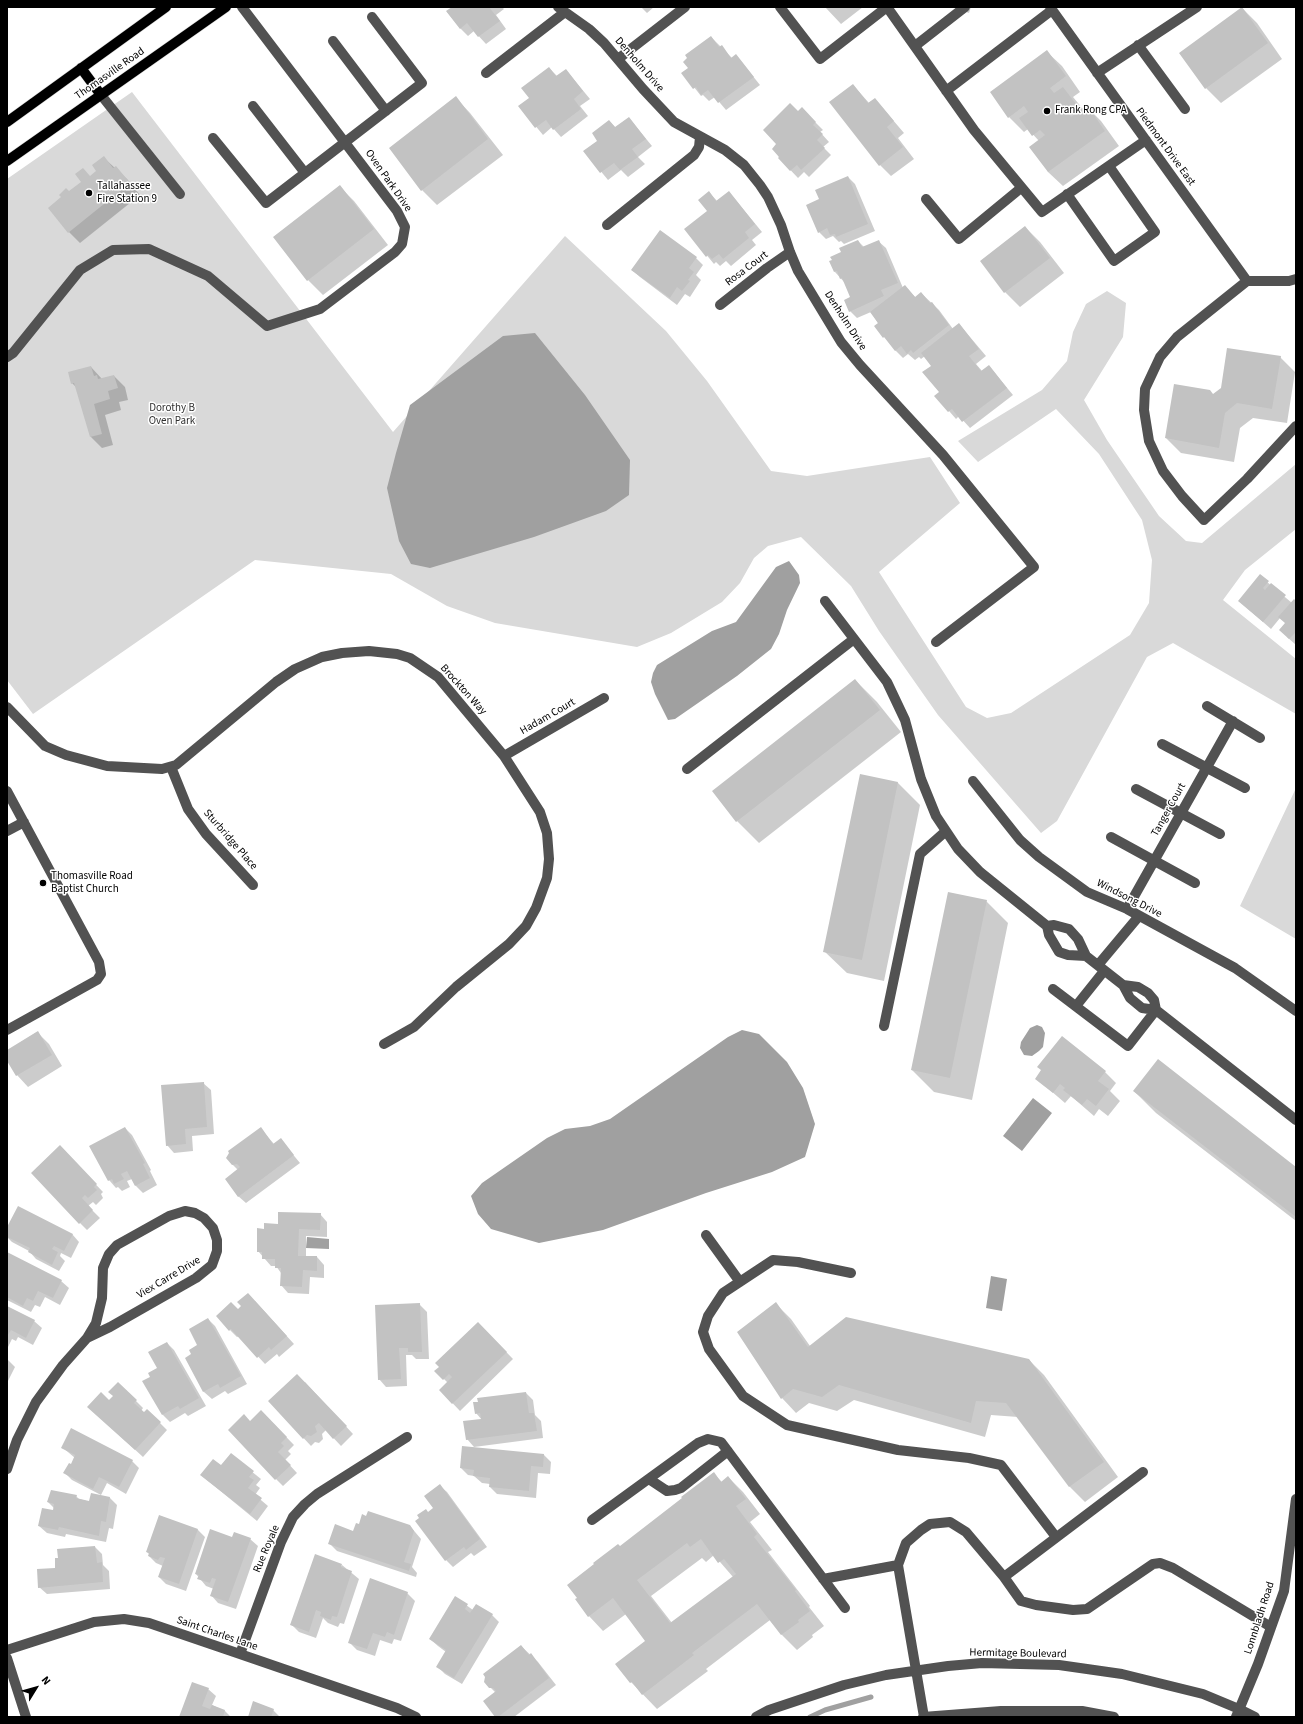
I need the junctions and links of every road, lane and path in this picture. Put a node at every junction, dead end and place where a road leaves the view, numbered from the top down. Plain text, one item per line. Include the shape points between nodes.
1 (166, 7) edge
2 (226, 7) edge
3 (242, 7) edge
4 (685, 7) edge
5 (780, 7) edge
6 (887, 7) edge
7 (965, 7) edge
8 (1197, 7) edge
9 (561, 9) edge
10 (1051, 9) edge
11 (372, 17) dead end
12 (333, 41) dead end
13 (915, 46) junction
14 (1138, 46) junction
15 (618, 59) junction
16 (81, 68) junction
17 (486, 73) dead end
18 (1097, 73) junction
19 (946, 91) junction
20 (102, 95) junction
21 (253, 106) dead end
22 (1185, 109) dead end
23 (386, 111) junction
24 (7, 122) edge
25 (700, 137) junction
26 (213, 138) dead end
27 (1146, 140) junction
28 (345, 142) junction
29 (7, 161) edge
30 (1109, 166) junction
31 (305, 173) junction
32 (1021, 188) junction
33 (180, 194) dead end
34 (1068, 194) junction
35 (926, 199) dead end
36 (607, 225) dead end
37 (790, 252) junction
38 (1296, 279) edge
39 (1247, 280) junction
40 (720, 305) dead end
41 (7, 357) edge
42 (1296, 426) edge
43 (825, 601) dead end
44 (854, 639) junction
45 (936, 642) dead end
46 (604, 698) dead end
47 (1206, 706) dead end
48 (7, 707) edge
49 (1233, 721) junction
50 (1260, 738) dead end
51 (1162, 744) dead end
52 (504, 756) junction
53 (171, 767) junction
54 (1207, 768) junction
55 (687, 769) dead end
56 (974, 781) dead end
57 (1245, 788) dead end
58 (1136, 789) dead end
59 (7, 791) edge
60 (1181, 813) junction
61 (24, 822) junction
62 (7, 831) edge
63 (946, 831) junction
64 (1220, 834) dead end
65 (1111, 837) dead end
66 (1154, 861) junction
67 (1195, 883) dead end
68 (253, 885) dead end
69 (1127, 909) junction
70 (1139, 916) junction
71 (1047, 926) junction
72 (1086, 956) junction
73 (1101, 968) junction
74 (1123, 985) junction
75 (1054, 989) dead end
76 (1076, 1006) junction
77 (1156, 1010) junction
78 (1296, 1011) edge
79 (884, 1026) dead end
80 (7, 1030) edge
81 (384, 1044) dead end
82 (1296, 1120) edge
83 (706, 1235) dead end
84 (851, 1273) dead end
85 (740, 1282) junction
86 (87, 1338) junction
87 (407, 1436) dead end
88 (728, 1451) junction
89 (7, 1469) edge
90 (1143, 1472) dead end
91 (649, 1479) junction
92 (1296, 1499) edge
93 (592, 1520) dead end
94 (1056, 1538) junction
95 (898, 1565) junction
96 (1004, 1577) junction
97 (823, 1578) junction
98 (845, 1608) dead end
99 (1271, 1627) junction
100 (7, 1650) edge
101 (240, 1654) junction
102 (7, 1658) edge
103 (915, 1671) junction
104 (1238, 1713) edge
105 (26, 1717) edge
106 (416, 1717) edge
107 (756, 1717) edge
108 (924, 1717) edge
109 (1114, 1717) edge
110 (1255, 1717) edge

1 - 16 main road, Thomasville Road
2 - 20 main road, Thomasville Road
3 - 28 street, Oven Park Drive
4 - 15 street
5 - 6 street via 820,59
6 - 13 street
7 - 13 street
8 - 14 street
9 - 15 street, Denholm Drive via 589,29
9 - 17 street
10 - 18 street, Piedmont Drive East
10 - 19 street
11 - 23 street via 422,83
12 - 23 street
13 - 19 street
14 - 18 street
14 - 22 street
15 - 25 street, Denholm Drive via 674,122
16 - 20 main road
16 - 24 main road, Thomasville Road
18 - 27 street, Piedmont Drive East
19 - 32 street
20 - 29 main road, Thomasville Road
20 - 33 street
21 - 31 street
23 - 28 street
25 - 36 street via 699,147 694,155
25 - 37 street, Denholm Drive via 725,150 744,165 760,185 781,225
26 - 31 street via 266,202
27 - 30 street
27 - 39 street, Piedmont Drive East
28 - 31 street
28 - 41 street, Oven Park Drive via 397,211 405,227 402,244 395,252 320,309 266,326 208,276 149,248 113,250 80,270 13,353
30 - 34 street
30 - 34 street via 1155,232 1114,261
32 - 34 street via 1042,212
32 - 35 street via 959,238
37 - 40 street, Rosa Court
37 - 45 street, Denholm Drive via 798,271 841,342 943,455 1034,567
38 - 39 street
39 - 42 street via 1177,337 1160,357 1145,389 1144,410 1149,441 1163,471 1204,520 1247,479
43 - 44 street
44 - 55 street
44 - 63 street via 887,682 905,720 921,779 936,816
46 - 52 street, Hadam Court
47 - 49 street
48 - 53 street, Brockton Way via 45,746 66,755 107,766 162,770
49 - 50 street
49 - 54 street, Tanger Court
51 - 54 street
52 - 53 street, Brockton Way via 461,703 430,671 403,656 369,651 322,657 295,669
52 - 81 street, Brockton Way via 540,812 547,834 547,878 536,908 526,926 509,944 456,987 414,1027
53 - 68 street, Sturbridge Place via 188,809 206,834
54 - 57 street
54 - 60 street, Tanger Court
56 - 69 street, Windsong Drive via 1020,840 1040,857 1087,892
58 - 60 street
59 - 61 street
60 - 64 street
60 - 66 street, Tanger Court
61 - 62 street
61 - 80 street via 99,962 101,974 97,980
63 - 71 street via 958,849 980,872
63 - 79 street via 920,854
65 - 66 street
66 - 67 street
66 - 69 street, Tanger Court
69 - 70 street, Windsong Drive
70 - 73 street
70 - 78 street, Windsong Drive via 1235,968
71 - 72 street via 1069,929 1078,939
71 - 72 street via 1049,935 1060,952
72 - 73 street
73 - 74 street
73 - 76 street
74 - 77 street via 1130,998 1142,1008
74 - 77 street via 1138,987 1148,993 1154,1000
75 - 76 street
76 - 77 street via 1128,1046
77 - 82 street
83 - 85 street
84 - 85 street via 798,1262 773,1260
85 - 94 street via 723,1293 708,1316 703,1332 709,1349 743,1396 787,1425 898,1450 969,1458 1001,1465
86 - 86 street, Viex Carre Drive via 201,1275 212,1265 217,1251 217,1240 213,1228 204,1218 185,1211 168,1216 117,1245 109,1254 103,1268 102,1298 96,1323
86 - 89 street, Viex Carre Drive via 36,1402 17,1440
87 - 101 street, Rue Royale via 317,1494 294,1517 280,1542
88 - 91 street via 675,1490 667,1491
88 - 91 street via 721,1442 708,1439 698,1443
88 - 97 street
90 - 94 street
91 - 93 street
92 - 99 street, Lonnbladh Road via 1284,1590
94 - 96 street
95 - 96 street via 906,1543 921,1530 930,1524 950,1522 966,1532
95 - 97 street
95 - 103 street
96 - 99 street via 1021,1601 1073,1610 1087,1609 1153,1564 1160,1563 1173,1568
97 - 98 street
99 - 104 street, Lonnbladh Road
100 - 101 street, Saint Charles Lane via 94,1622 124,1619 149,1623
101 - 106 street, Saint Charles Lane via 397,1708
102 - 105 street
103 - 104 street, Hermitage Boulevard via 982,1663 1059,1665 1129,1676 1203,1694
103 - 107 street, Hermitage Boulevard via 844,1685 769,1710
103 - 108 street
104 - 110 street, Hermitage Boulevard
108 - 109 street via 1001,1711 1082,1711

